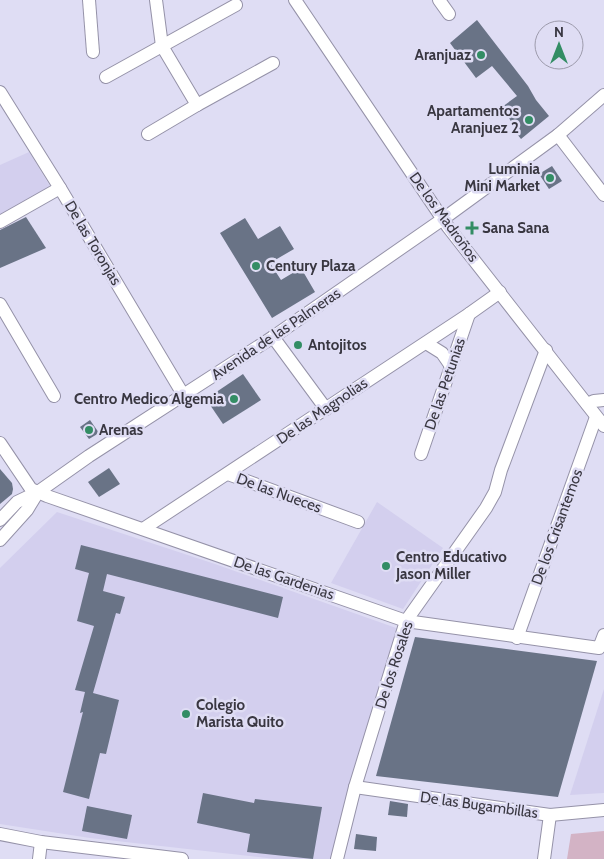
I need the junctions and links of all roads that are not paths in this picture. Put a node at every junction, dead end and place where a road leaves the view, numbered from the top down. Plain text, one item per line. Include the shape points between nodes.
1 (90, 0) edge
2 (156, 0) edge
3 (295, 0) edge
4 (439, 0) edge
5 (236, 5) dead end
6 (449, 14) dead end
7 (162, 46) junction
8 (93, 52) dead end
9 (273, 63) dead end
10 (106, 77) dead end
11 (0, 92) edge
12 (604, 95) edge
13 (196, 105) junction
14 (148, 134) dead end
15 (558, 135) junction
16 (60, 188) junction
17 (604, 195) edge
18 (443, 219) junction
19 (0, 222) edge
20 (500, 292) junction
21 (0, 304) edge
22 (469, 314) junction
23 (273, 337) junction
24 (426, 343) junction
25 (546, 350) junction
26 (451, 366) junction
27 (54, 396) dead end
28 (184, 396) junction
29 (604, 400) edge
30 (587, 404) junction
31 (326, 409) junction
32 (600, 421) edge
33 (0, 443) edge
34 (421, 454) dead end
35 (228, 474) junction
36 (38, 492) junction
37 (0, 520) edge
38 (358, 522) dead end
39 (143, 529) junction
40 (0, 540) edge
41 (406, 621) junction
42 (604, 635) edge
43 (517, 638) junction
44 (355, 787) junction
45 (604, 810) edge
46 (550, 815) junction
47 (0, 834) edge
48 (41, 842) junction
49 (39, 859) edge
50 (182, 859) edge
51 (337, 859) edge
52 (544, 859) edge

1 - 8 street
2 - 7 street
3 - 18 street, De los Madroños
4 - 6 street
5 - 7 street
7 - 10 street
7 - 13 street
9 - 13 street
11 - 16 street, De las Toronjas
12 - 15 street, Avenida de las Palmeras
13 - 14 street
15 - 17 street
15 - 18 street, Avenida de las Palmeras
16 - 19 street
16 - 28 street, De las Toronjas
18 - 20 street, De los Madroños
18 - 23 street, Avenida de las Palmeras
20 - 22 street, De las Magnolias
20 - 25 street, De los Madroños
21 - 27 street
22 - 24 street, De las Magnolias
22 - 26 street, De las Petunias
23 - 28 street, Avenida de las Palmeras
23 - 31 street
24 - 26 street via 442,353
24 - 31 street, De las Magnolias
25 - 30 street, De los Madroños
25 - 41 street, De los Rosales via 495,492
26 - 34 street, De las Petunias
28 - 36 street, Avenida de las Palmeras
29 - 30 street
30 - 32 street, De los Madroños
31 - 35 street, De las Magnolias
32 - 43 street, De los Crisantemos
33 - 36 street, De las Gardenias via 31,488
35 - 38 street, De las Nueces
35 - 39 street, De las Magnolias
36 - 37 street, Avenida de las Palmeras via 17,502
36 - 39 street, De las Gardenias
36 - 40 street, Avenida de las Palmeras via 27,510
39 - 41 street, De las Gardenias
41 - 43 street, De las Gardenias
41 - 44 street, De los Rosales
42 - 43 street, De las Gardenias via 599,648
44 - 46 street, De las Bugambillas
44 - 51 street, De los Rosales
45 - 46 street, De las Bugambillas
46 - 52 street
47 - 48 street
48 - 49 street
48 - 50 street

